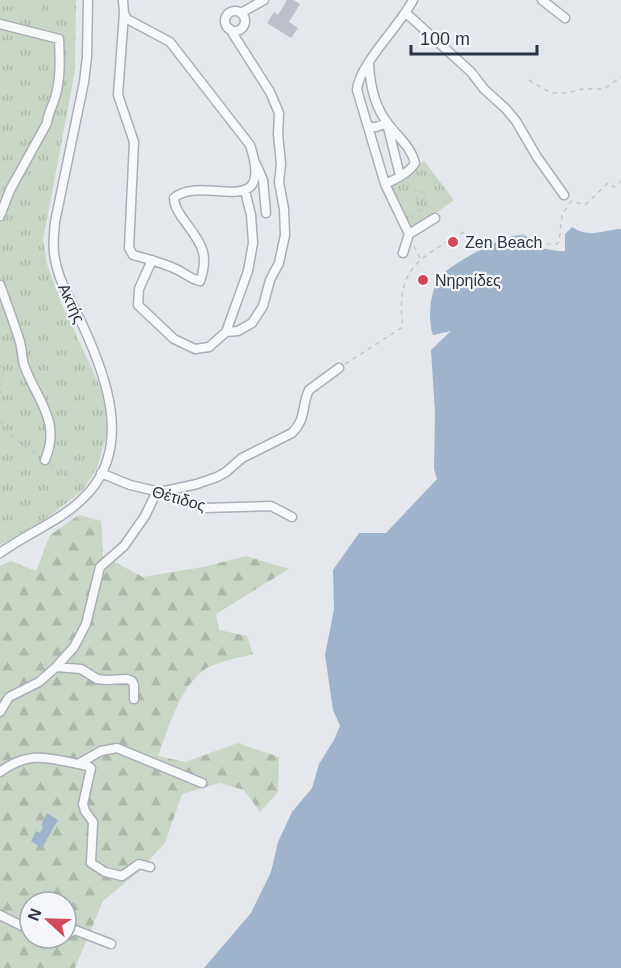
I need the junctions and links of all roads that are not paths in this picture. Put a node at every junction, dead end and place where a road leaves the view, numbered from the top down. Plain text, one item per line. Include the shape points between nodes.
1 (88, 0) edge
2 (123, 0) edge
3 (264, 0) edge
4 (413, 0) edge
5 (542, 0) edge
6 (124, 13) junction
7 (241, 13) junction
8 (406, 14) junction
9 (565, 18) dead end
10 (0, 24) edge
11 (230, 29) junction
12 (369, 63) junction
13 (387, 123) junction
14 (368, 127) junction
15 (255, 161) junction
16 (402, 178) junction
17 (385, 184) junction
18 (245, 191) junction
19 (564, 195) dead end
20 (266, 213) dead end
21 (0, 216) edge
22 (435, 218) dead end
23 (409, 234) junction
24 (403, 253) dead end
25 (152, 260) junction
26 (0, 285) edge
27 (226, 332) junction
28 (339, 368) road end
29 (45, 460) dead end
30 (101, 473) junction
31 (159, 492) junction
32 (292, 517) dead end
33 (0, 553) edge
34 (56, 668) junction
35 (134, 699) dead end
36 (0, 712) edge
37 (78, 764) junction
38 (0, 772) edge
39 (202, 783) dead end
40 (150, 867) dead end
41 (0, 915) edge
42 (18, 924) edge
43 (78, 931) edge
44 (111, 944) dead end

1 - 30 street, Ακτής via 84,82 53,243 60,276 108,390 110,454
2 - 6 street
3 - 7 street
4 - 8 street
5 - 9 street
6 - 15 street via 134,24 170,42 250,145
6 - 25 street via 118,95 134,141 129,248 133,255
7 - 11 street via 245,19 243,26
7 - 11 street via 234,11 228,15 225,22
8 - 12 street
8 - 19 street via 471,72 511,115
10 - 21 street via 59,39 60,66 46,123
11 - 27 street via 279,113 279,182 285,235 263,306 252,323
12 - 13 street via 370,84
12 - 14 street via 360,75 357,90
13 - 14 street
13 - 16 street
13 - 16 street via 411,150 415,163
14 - 17 street
15 - 18 street via 253,182
15 - 20 street via 263,180
16 - 17 street
17 - 23 street
18 - 25 street via 203,190 174,198 178,212 205,254 200,281
18 - 27 street via 253,243 248,271
22 - 23 street
23 - 24 street
25 - 27 street via 139,290 138,305 153,320 174,339 195,349 210,347
26 - 29 street via 21,344 24,365 47,412 52,433
28 - 31 street via 309,390 303,417 292,433 242,458 208,481
30 - 31 street, Θέτιδος
30 - 33 street, Ακτής via 91,490 63,516
31 - 32 street, Θέτιδος via 204,508 271,506
31 - 34 street via 124,546 100,567 82,634
34 - 35 street via 81,669 97,679 127,679 134,685
34 - 36 street via 32,687 9,697
37 - 38 street via 48,757 28,758
37 - 39 street via 101,751 117,748
37 - 40 street via 92,768 83,804 93,822 91,863 122,876 139,864
41 - 42 street
43 - 44 street

